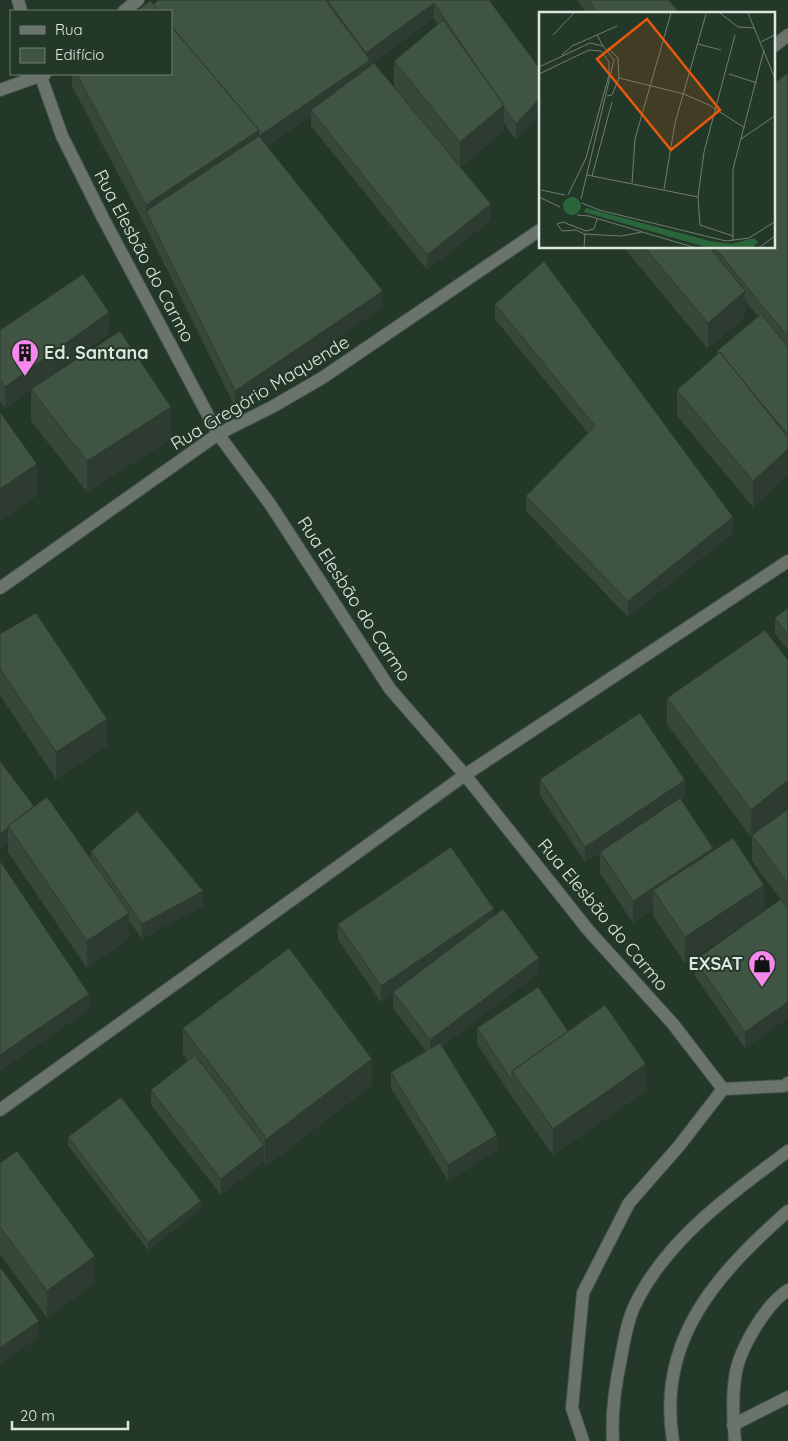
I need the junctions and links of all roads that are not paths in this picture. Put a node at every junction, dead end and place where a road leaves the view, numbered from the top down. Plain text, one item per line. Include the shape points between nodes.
1 (138, 0) edge
2 (125, 10) edge
3 (788, 35) edge
4 (776, 44) edge
5 (42, 75) edge
6 (0, 90) edge
7 (539, 231) edge
8 (218, 434) junction
9 (788, 561) edge
10 (0, 588) edge
11 (466, 775) junction
12 (788, 1083) edge
13 (723, 1088) junction
14 (0, 1110) edge
15 (788, 1151) edge
16 (788, 1211) edge
17 (788, 1290) edge
18 (788, 1397) edge
19 (733, 1425) junction
20 (582, 1441) edge
21 (613, 1441) edge
22 (672, 1441) edge
23 (735, 1441) edge

1 - 2 street
3 - 4 street
5 - 6 street
5 - 8 street, Rua Elesbão do Carmo via 62,136
7 - 8 street, Rua Gregório Maquende via 322,378 272,408
8 - 10 street, Rua Gregório Maquende
8 - 11 street, Rua Elesbão do Carmo via 270,504 390,689
9 - 11 street
11 - 13 street, Rua Elesbão do Carmo via 589,932 673,1024
11 - 14 street
12 - 13 street via 784,1086
13 - 20 street via 679,1146 629,1203 583,1293 572,1408
15 - 21 street via 727,1197 670,1252 650,1280 634,1307 625,1338 615,1384
16 - 22 street via 733,1261 707,1294 689,1326 677,1357 671,1391 669,1420
17 - 19 street via 754,1327 735,1376
18 - 19 street
19 - 23 street

